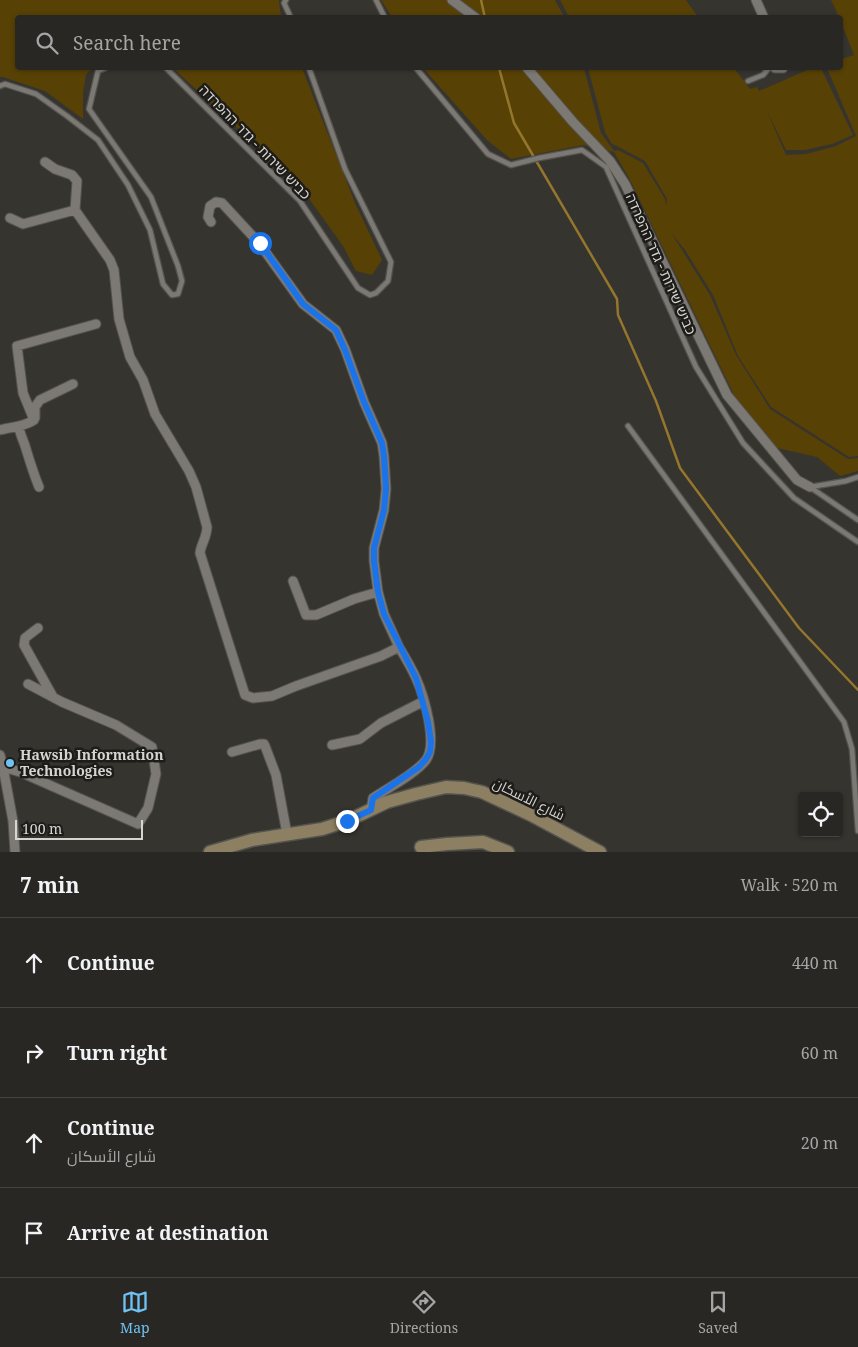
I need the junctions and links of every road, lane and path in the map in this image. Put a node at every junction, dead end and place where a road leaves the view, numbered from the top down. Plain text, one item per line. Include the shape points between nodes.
1 (286, 0) edge
2 (376, 0) edge
3 (452, 0) edge
4 (756, 0) edge
5 (290, 15) edge
6 (384, 15) edge
7 (472, 15) edge
8 (763, 15) edge
9 (100, 70) edge
10 (168, 70) edge
11 (310, 70) edge
12 (418, 70) edge
13 (528, 70) edge
14 (767, 70) edge
15 (748, 82) dead end
16 (0, 86) edge
17 (45, 162) dead end
18 (75, 210) junction
19 (10, 218) dead end
20 (211, 222) dead end
21 (96, 324) dead end
22 (73, 384) dead end
23 (34, 420) junction
24 (628, 426) dead end
25 (19, 427) junction
26 (0, 430) edge
27 (858, 478) edge
28 (39, 487) dead end
29 (810, 487) junction
30 (858, 520) edge
31 (858, 542) edge
32 (293, 581) dead end
33 (378, 592) junction
34 (38, 628) dead end
35 (400, 647) junction
36 (28, 684) dead end
37 (53, 697) junction
38 (424, 701) junction
39 (332, 745) dead end
40 (232, 752) dead end
41 (0, 755) edge
42 (3, 767) junction
43 (371, 810) junction
44 (858, 830) edge
45 (287, 834) junction
46 (421, 847) dead end
47 (15, 852) edge
48 (210, 852) edge
49 (508, 852) edge
50 (600, 852) edge

1 - 5 lane via 284,3
2 - 6 lane
3 - 7 street
4 - 8 street
9 - 16 lane via 89,109 151,197 182,280 178,294 172,295 163,284 150,230 128,185 98,140 36,94 5,84
10 - 11 lane, כביש שירות - גדר ההפרדה via 300,201 358,288 370,295 388,281 391,262 345,169
12 - 31 lane, כביש שירות - גדר ההפרדה via 488,154 511,165 582,150 606,167 696,367 743,443 794,498
13 - 29 street via 610,161 625,184 727,395 797,480
14 - 15 lane
17 - 18 street via 76,180
18 - 19 street via 23,224
18 - 35 street via 110,260 119,319 130,357 143,380 155,414 196,486 208,527 200,553 245,695 253,698 272,696
20 - 33 street via 208,217 210,206 222,203 260,243 303,304 336,330 382,443 386,488 374,548
21 - 23 street via 17,346 23,393
22 - 23 street via 40,400 35,407
23 - 25 street
24 - 44 lane via 844,722 852,749
25 - 26 street
25 - 28 street
27 - 29 lane
29 - 30 lane
32 - 33 street via 306,615 316,615
33 - 35 street via 384,614
34 - 37 street via 25,638 24,645
35 - 38 street
36 - 37 street
37 - 42 street via 116,725 152,747 156,774 148,808 138,824
38 - 39 street via 360,738
38 - 43 street via 430,752 419,767 373,798
40 - 45 street via 264,744 276,775
41 - 42 street
42 - 47 street
43 - 45 street, شارع الأسكان via 338,824
43 - 50 street, شارع الأسكان via 416,794 464,788 482,792 531,815
45 - 48 street, شارع الأسكان
46 - 49 street via 483,842

